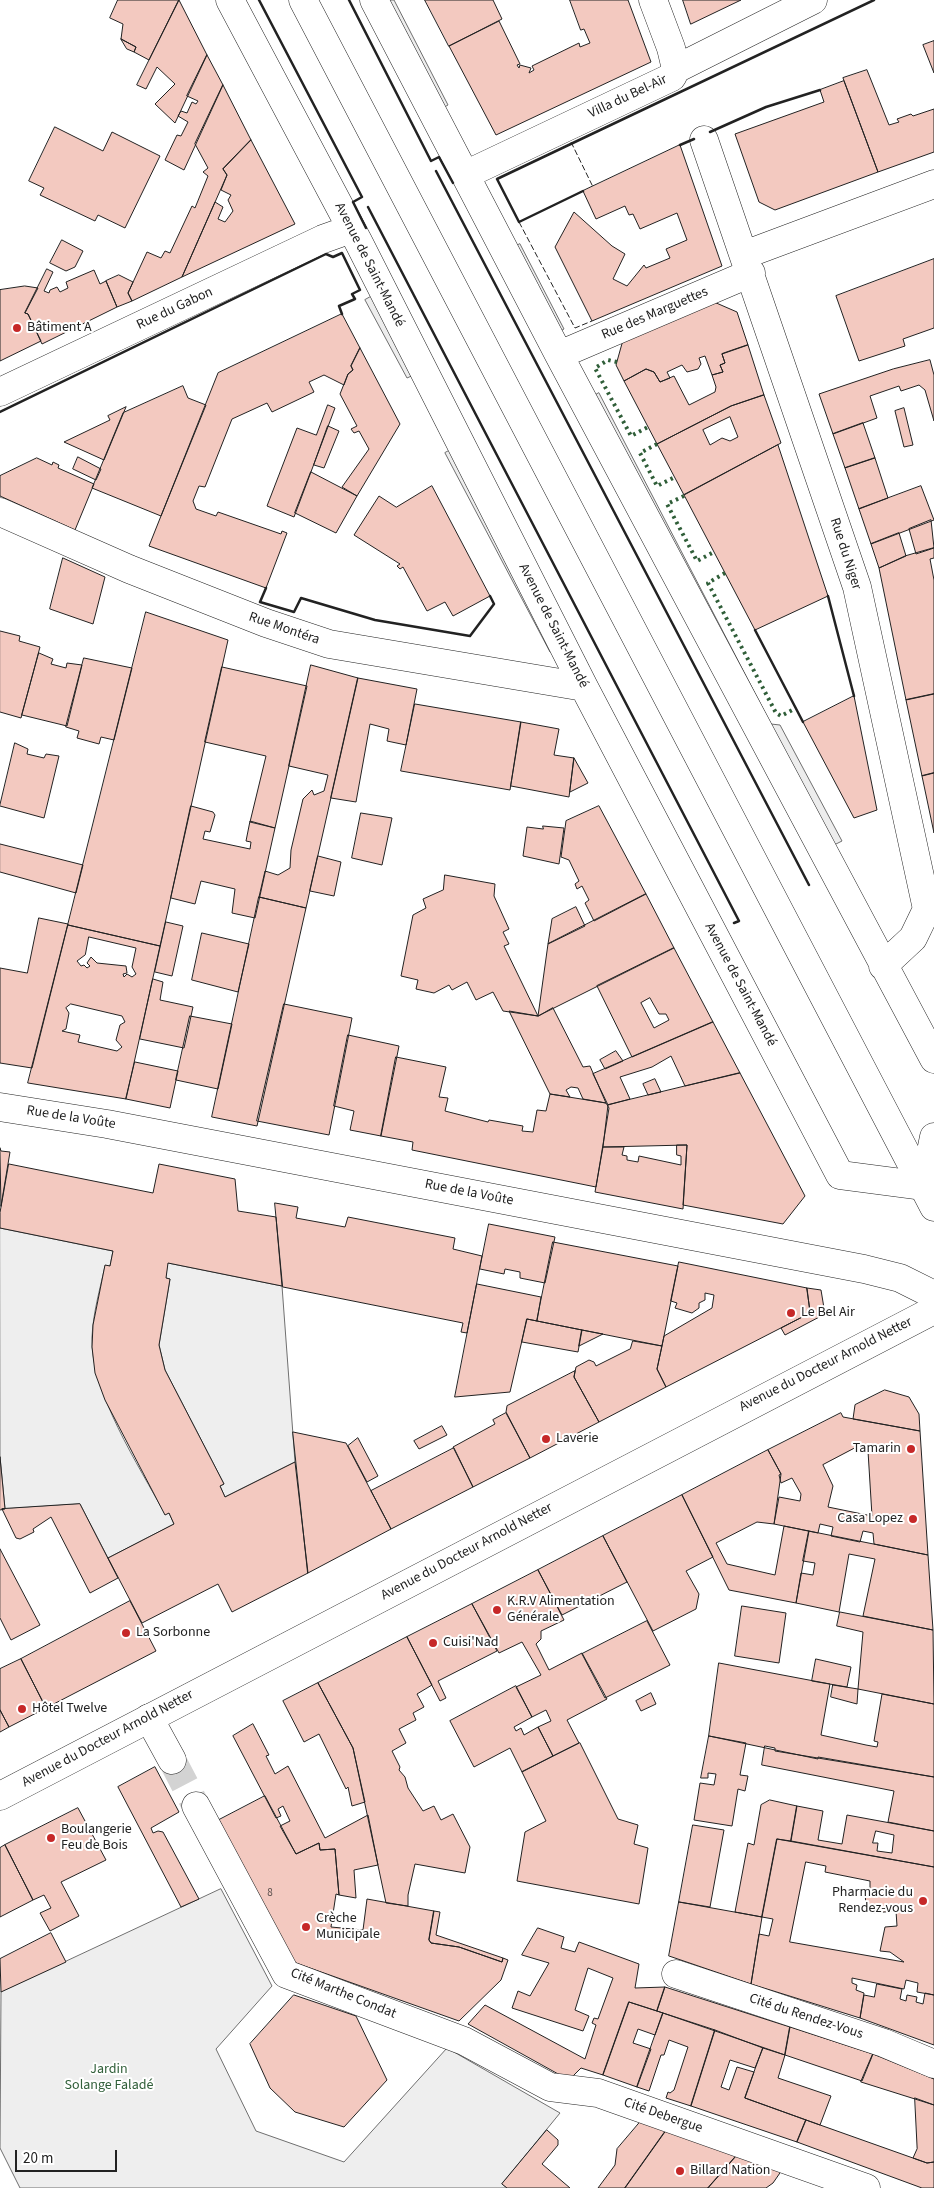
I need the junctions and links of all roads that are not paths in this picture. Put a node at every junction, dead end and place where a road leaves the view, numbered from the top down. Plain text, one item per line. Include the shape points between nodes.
1 (230, 0) edge
2 (303, 0) edge
3 (374, 0) edge
4 (654, 0) edge
5 (813, 0) edge
6 (676, 69) junction
7 (704, 140) dead end
8 (465, 175) junction
9 (934, 184) edge
10 (351, 229) junction
11 (747, 264) junction
12 (559, 355) junction
13 (0, 392) edge
14 (0, 512) edge
15 (584, 687) junction
16 (883, 966) junction
17 (934, 1059) edge
18 (0, 1108) edge
19 (934, 1137) edge
20 (929, 1197) edge
21 (934, 1295) edge
22 (934, 1310) edge
23 (149, 1718) junction
24 (172, 1760) tunnel mouth
25 (0, 1796) edge
26 (196, 1806) tunnel mouth
27 (676, 1974) dead end
28 (464, 2041) joint
29 (934, 2064) edge
30 (866, 2188) edge

1 - 10 street, Avenue de Saint-Mandé
2 - 20 street
3 - 8 street
4 - 6 street
5 - 6 street, Villa du Bel-Air
6 - 8 street, Villa du Bel-Air via 672,77
7 - 11 street, Rue du Niger
8 - 12 street
9 - 11 street, Rue des Marguettes
10 - 13 street, Rue du Gabon via 323,239
10 - 15 street, Avenue de Saint-Mandé
11 - 12 street, Rue des Marguettes
11 - 16 street, Rue du Niger via 857,587 927,908 913,938
12 - 16 street
14 - 15 street, Rue Montéra via 137,573 329,644
15 - 20 street, Avenue de Saint-Mandé via 840,1175
16 - 17 street
18 - 21 street, Rue de la Voûte via 107,1124 864,1269 900,1278
19 - 20 street
22 - 23 street, Avenue du Docteur Arnold Netter
23 - 24 street
23 - 25 street, Avenue du Docteur Arnold Netter
26 - 28 street, Cité Marthe Condat via 286,1974
27 - 29 street, Cité du Rendez-Vous via 884,2043
28 - 30 street, Cité Debergue via 550,2087 598,2093

